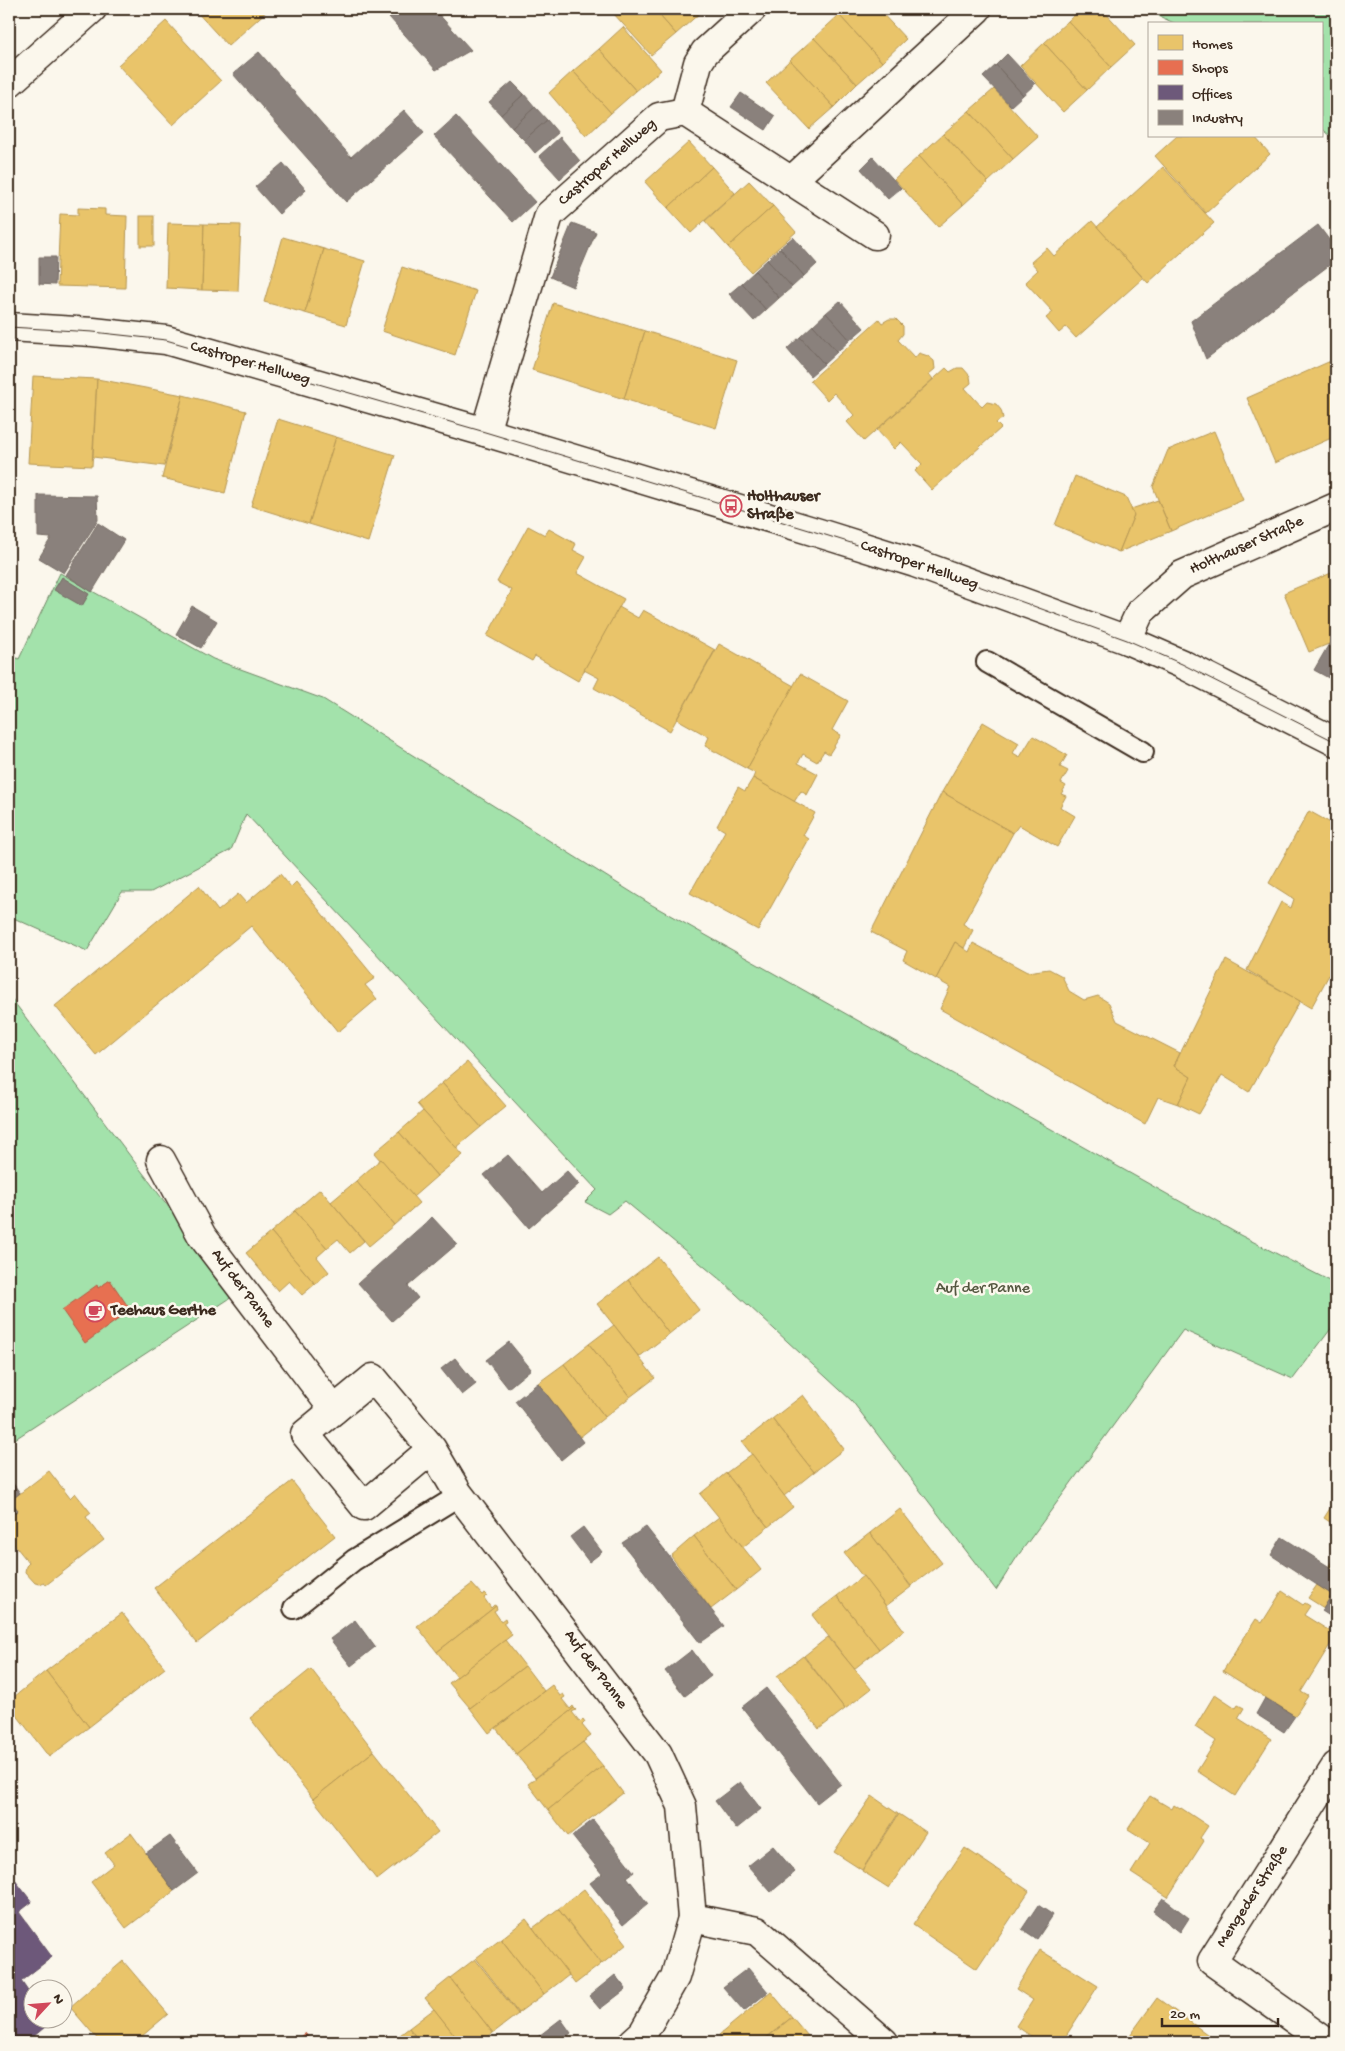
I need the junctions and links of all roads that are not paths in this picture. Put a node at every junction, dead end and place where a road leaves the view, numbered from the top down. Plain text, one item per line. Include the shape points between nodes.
1 (92, 9) edge
2 (752, 9) edge
3 (977, 9) edge
4 (9, 82) edge
5 (685, 112) junction
6 (791, 181) junction
7 (875, 235) dead end
8 (9, 327) edge
9 (485, 432) junction
10 (1336, 507) edge
11 (1127, 640) junction
12 (987, 662) dead end
13 (1336, 742) edge
14 (1143, 752) dead end
15 (161, 1160) dead end
16 (334, 1410) junction
17 (432, 1450) junction
18 (460, 1496) junction
19 (294, 1608) dead end
20 (1336, 1766) edge
21 (692, 1918) junction
22 (633, 2042) edge
23 (884, 2042) edge
24 (1326, 2042) edge

1 - 4 street
2 - 5 street via 705,52 698,63
3 - 6 street
5 - 6 street
5 - 9 street, Castroper Hellweg via 659,117 549,215
6 - 7 street
8 - 9 street, Castroper Hellweg via 166,340
9 - 11 street, Castroper Hellweg via 915,564
10 - 11 street, Holthauser Straße via 1182,575 1140,612
11 - 13 street, Castroper Hellweg via 1182,664
12 - 14 lane
15 - 16 street, Auf der Panne via 202,1236
16 - 17 street, Auf der Panne via 373,1378
16 - 17 street, Auf der Panne via 305,1434 364,1506
17 - 18 street, Auf der Panne
18 - 19 lane via 354,1560
18 - 21 street, Auf der Panne via 658,1754 682,1806
20 - 24 street, Mengeder Straße via 1212,1961
21 - 22 street, Auf der Panne via 674,1977 643,2033
21 - 23 street via 757,1931

